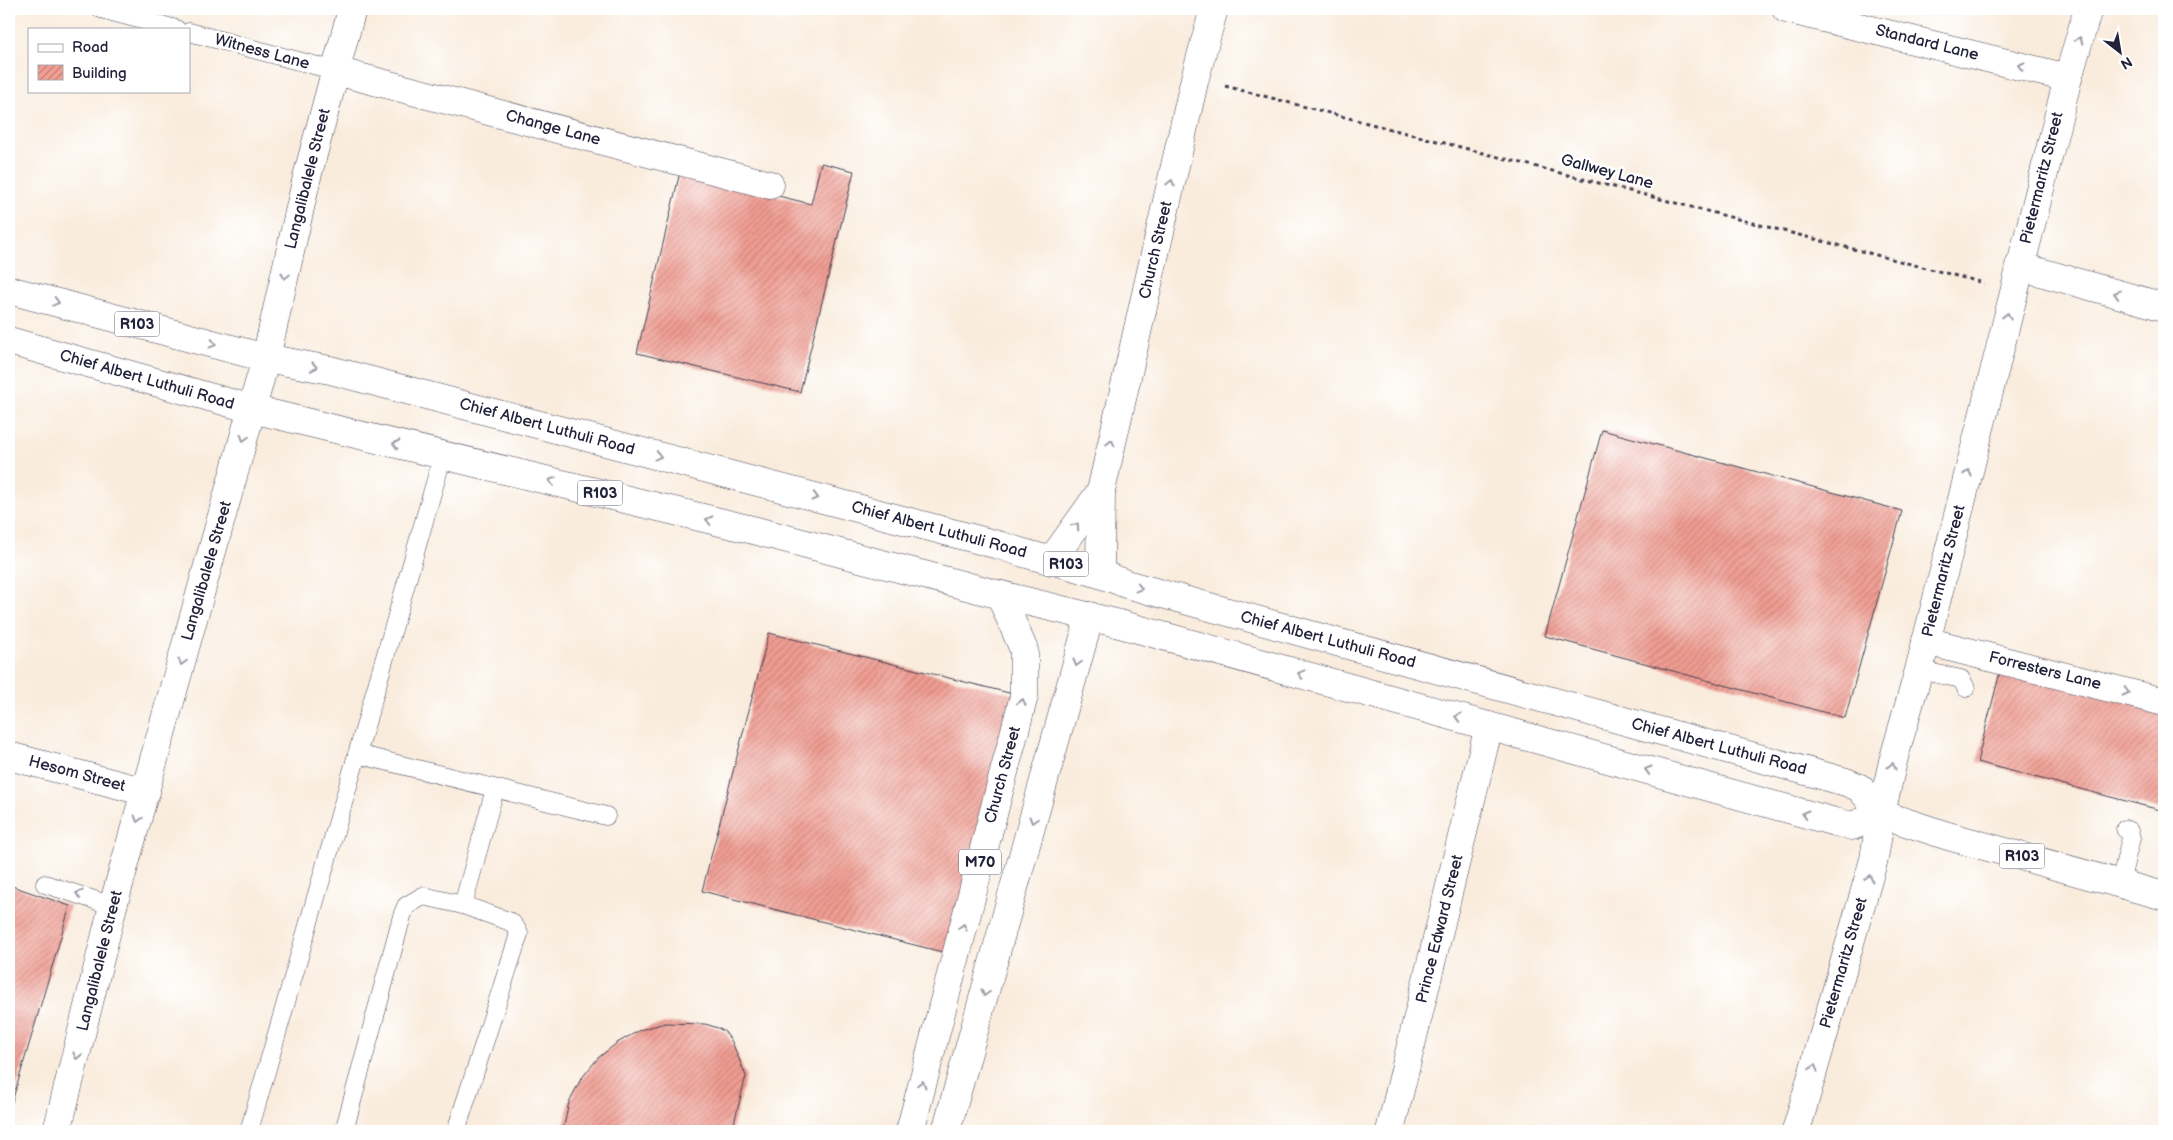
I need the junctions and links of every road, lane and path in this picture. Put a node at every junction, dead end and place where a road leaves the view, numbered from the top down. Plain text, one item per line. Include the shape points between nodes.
1 (101, 9) edge
2 (352, 9) edge
3 (1214, 9) edge
4 (1786, 9) edge
5 (2088, 9) edge
6 (172, 28) edge
7 (190, 32) edge
8 (336, 71) junction
9 (1195, 78) junction
10 (2068, 78) junction
11 (770, 184) dead end
12 (2016, 279) junction
13 (9, 290) edge
14 (2164, 307) edge
15 (9, 341) edge
16 (266, 358) junction
17 (252, 409) junction
18 (444, 455) junction
19 (1101, 491) junction
20 (1051, 561) junction
21 (1100, 572) junction
22 (1000, 595) junction
23 (1090, 616) junction
24 (1926, 640) junction
25 (1919, 670) junction
26 (1966, 688) dead end
27 (2164, 702) edge
28 (1489, 726) junction
29 (357, 754) junction
30 (9, 756) edge
31 (495, 789) junction
32 (146, 792) junction
33 (1881, 814) junction
34 (606, 816) dead end
35 (2126, 829) dead end
36 (2120, 883) junction
37 (45, 884) dead end
38 (2164, 896) edge
39 (463, 905) junction
40 (113, 906) junction
41 (57, 1131) edge
42 (249, 1131) edge
43 (344, 1131) edge
44 (456, 1131) edge
45 (910, 1131) edge
46 (946, 1131) edge
47 (1390, 1131) edge
48 (1796, 1131) edge

1 - 6 lane
2 - 8 main road, Langalibalele Street
3 - 9 main road, Church Street
10 -> 4 main road, Standard Lane
10 -> 5 main road, Pietermaritz Street
7 - 8 lane, Witness Lane
8 - 11 main road, Change Lane
8 -> 16 main road, Langalibalele Street via 307,177
9 - 12 path, Gallwey Lane
19 -> 9 main road, Church Street
10 - 12 main road, Pietermaritz Street
14 -> 12 main road
24 -> 12 main road, Pietermaritz Street
13 -> 16 main road, Chief Albert Luthuli Road / R103
15 - 17 main road, Chief Albert Luthuli Road / R103
16 - 17 main road, Langalibalele Street
16 -> 20 main road, Chief Albert Luthuli Road / R103 via 330,370
18 -> 17 main road, Chief Albert Luthuli Road / R103
17 -> 32 main road, Langalibalele Street
22 -> 18 main road, Chief Albert Luthuli Road / R103 via 757,531
18 - 29 lane
20 -> 19 main road, Church Street
19 - 21 main road, Church Street
20 - 21 main road, Chief Albert Luthuli Road / R103
21 -> 33 main road, Chief Albert Luthuli Road / R103 via 1126,584 1846,782 1860,788
22 - 23 main road, Chief Albert Luthuli Road / R103
45 -> 22 main road, Church Street / M70 via 1024,696 1024,650
28 -> 23 main road, Chief Albert Luthuli Road / R103
23 -> 46 main road, M70
24 - 25 main road, Pietermaritz Street
24 -> 27 main road, Forresters Lane
25 - 26 lane via 1961,679
33 -> 25 main road, Pietermaritz Street
33 -> 28 main road, Chief Albert Luthuli Road / R103 via 1852,826
28 - 47 main road, Prince Edward Street
29 - 31 lane
29 - 42 lane
30 - 32 main road, Hesom Street
31 - 34 lane
31 - 39 lane
32 -> 40 main road, Langalibalele Street
33 - 36 main road, R103 via 1948,836
48 -> 33 main road, Pietermaritz Street via 1874,859
35 - 36 lane via 2131,838
36 - 38 main road, R103
40 -> 37 lane
39 - 43 lane via 423,896 406,906
39 - 44 lane via 511,922 519,934
40 -> 41 main road, Langalibalele Street

